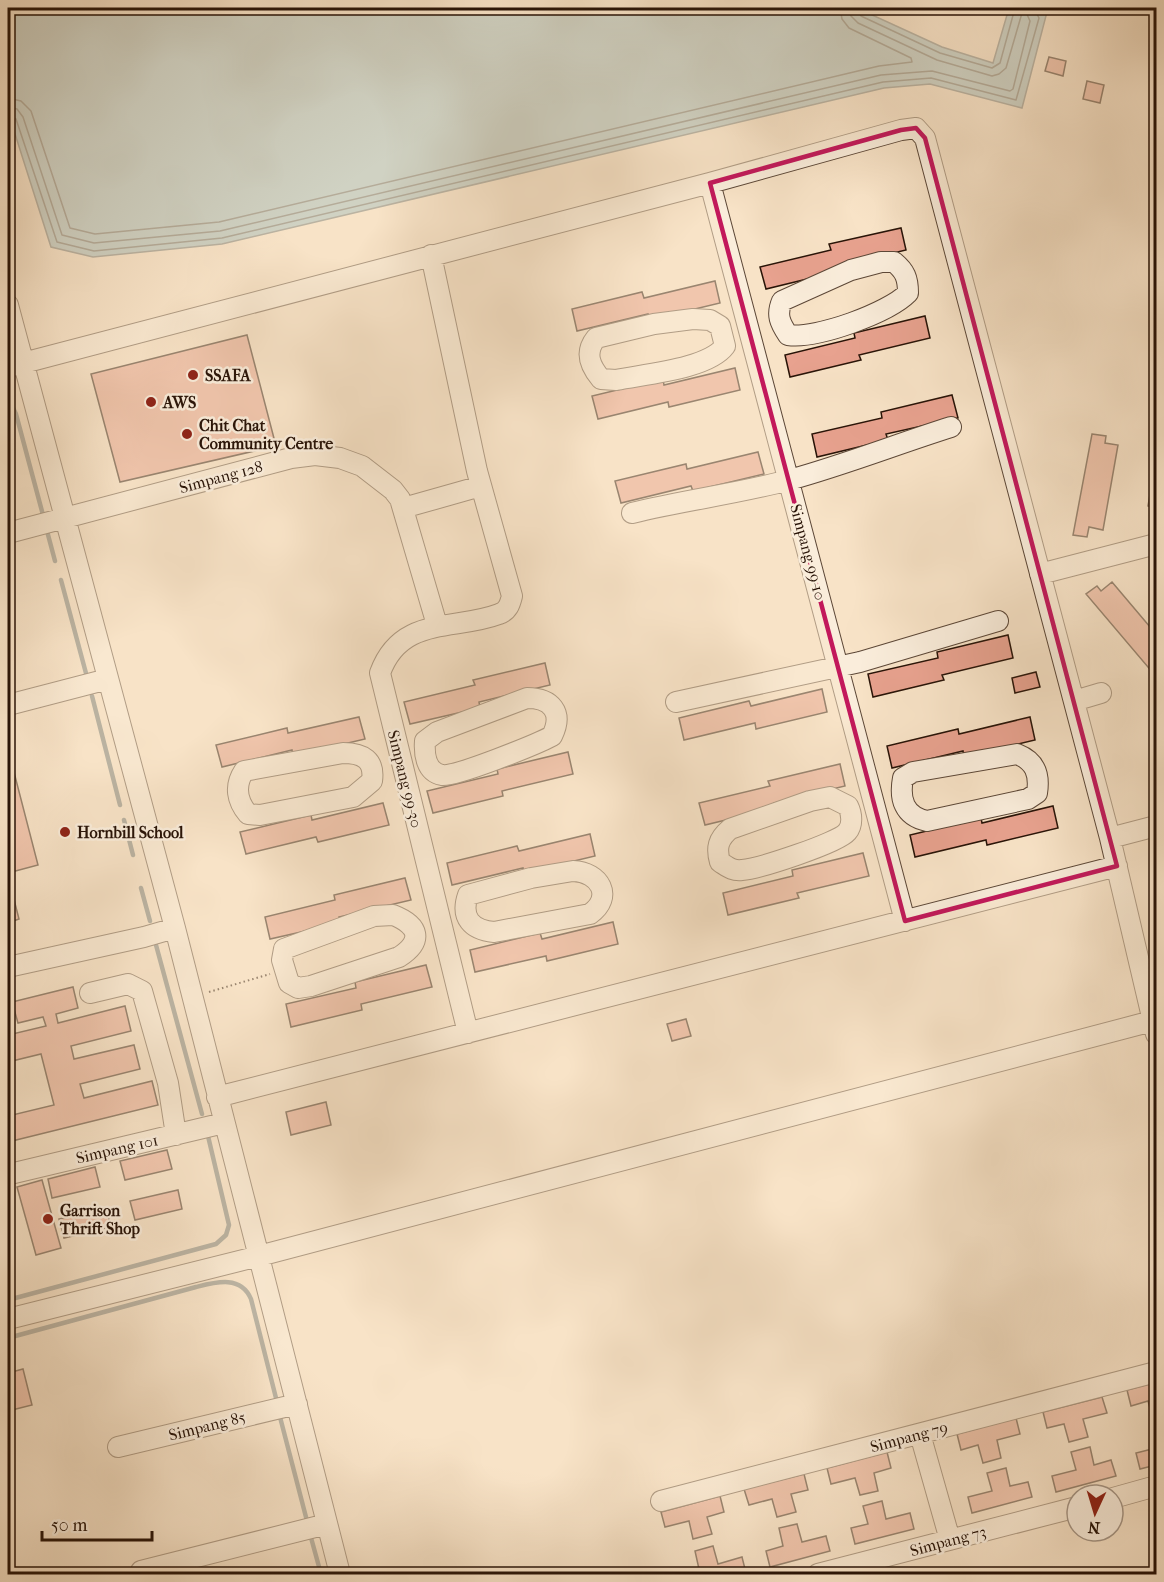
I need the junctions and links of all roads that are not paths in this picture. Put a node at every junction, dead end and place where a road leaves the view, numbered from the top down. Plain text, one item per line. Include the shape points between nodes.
1 (710, 183) junction
2 (431, 255) junction
3 (8, 305) edge
4 (779, 322) junction
5 (749, 330) junction
6 (724, 334) junction
7 (15, 366) edge
8 (951, 427) dead end
9 (789, 480) junction
10 (481, 486) junction
11 (403, 508) junction
12 (632, 513) dead end
13 (64, 518) junction
14 (8, 533) edge
15 (1156, 544) edge
16 (1040, 574) junction
17 (998, 621) dead end
18 (437, 625) junction
19 (838, 668) junction
20 (108, 679) junction
21 (1101, 693) dead end
22 (1074, 701) junction
23 (676, 702) dead end
24 (8, 705) edge
25 (424, 755) junction
26 (401, 763) junction
27 (374, 769) junction
28 (902, 799) junction
29 (875, 806) junction
30 (852, 813) junction
31 (1156, 826) edge
32 (1110, 838) junction
33 (1117, 866) junction
34 (466, 915) junction
35 (905, 921) junction
36 (441, 922) junction
37 (175, 928) junction
38 (415, 928) junction
39 (8, 967) edge
40 (90, 993) dead end
41 (1155, 1025) edge
42 (468, 1033) junction
43 (217, 1097) junction
44 (224, 1123) junction
45 (176, 1135) junction
46 (10, 1174) dead end
47 (259, 1256) junction
48 (8, 1319) edge
49 (1156, 1372) edge
50 (297, 1404) junction
51 (920, 1434) junction
52 (118, 1447) dead end
53 (1156, 1486) edge
54 (1125, 1495) edge
55 (661, 1501) dead end
56 (1065, 1510) edge
57 (327, 1524) junction
58 (950, 1540) junction
59 (141, 1571) dead end
60 (340, 1575) edge
61 (819, 1575) edge

1 - 2 street
1 - 5 street, Simpang 99-10
1 - 16 street via 901,130 916,128 925,138
2 - 7 street
2 - 10 street
3 - 7 street
4 - 4 street via 788,335 801,337 832,328 897,303 908,293 908,280 894,262 851,270 782,301
4 - 5 street
5 - 6 street
5 - 9 street, Simpang 99-10
6 - 6 street via 725,346 718,356 616,380 602,379 588,357 596,338 654,324 710,320
7 - 13 street
8 - 9 street
9 - 12 street
9 - 19 street, Simpang 99-10
10 - 11 street
10 - 18 street, Simpang 99-30 via 512,596 509,607 500,614
11 - 13 street, Simpang 128 via 393,490 362,466 315,455
11 - 18 street, Simpang 128
13 - 14 street, Simpang 128
13 - 20 street
15 - 16 street
16 - 22 street
17 - 19 street
18 - 26 street, Simpang 99-30 via 395,647 380,673
19 - 23 street
19 - 29 street, Simpang 99-10
20 - 24 street
20 - 37 street
21 - 22 street
22 - 32 street
25 - 25 street via 425,741 437,732 526,698 542,698 551,705 556,717 552,736 460,771 443,775 433,770
25 - 26 street
26 - 27 street
26 - 36 street, Simpang 99-30
27 - 27 street via 372,781 353,797 260,815 248,814 237,792 244,771 343,753 357,753 369,760
28 - 28 street via 903,778 913,772 1017,754 1030,759 1037,771 1037,793 1000,806 927,821 916,819 905,809
28 - 29 street
29 - 30 street
29 - 35 street, Simpang 99-10
30 - 30 street via 851,827 845,835 804,852 742,870 732,870 720,862 717,850 721,836 730,829 830,797 848,806
31 - 32 street
32 - 33 street
33 - 35 street
33 - 41 street
34 - 34 street via 468,896 531,878 587,872 600,885 599,907 590,914 494,932 470,924
34 - 36 street
35 - 42 street
36 - 38 street
36 - 42 street, Simpang 99-30
37 - 39 street
37 - 43 street
38 - 38 street via 410,950 399,957 298,988 289,983 284,972 284,949 360,921 393,915 410,921
40 - 45 street via 128,984 142,991 168,1083
41 - 47 street
42 - 43 street
43 - 44 street
44 - 45 street, Simpang 101
44 - 47 street
45 - 46 street, Simpang 101
47 - 48 street
47 - 50 street
49 - 51 street, Simpang 79
50 - 52 street, Simpang 85
50 - 57 street
51 - 55 street, Simpang 79
51 - 58 street
53 - 54 street
56 - 58 street, Simpang 73
57 - 59 street
57 - 60 street
58 - 61 street, Simpang 73

